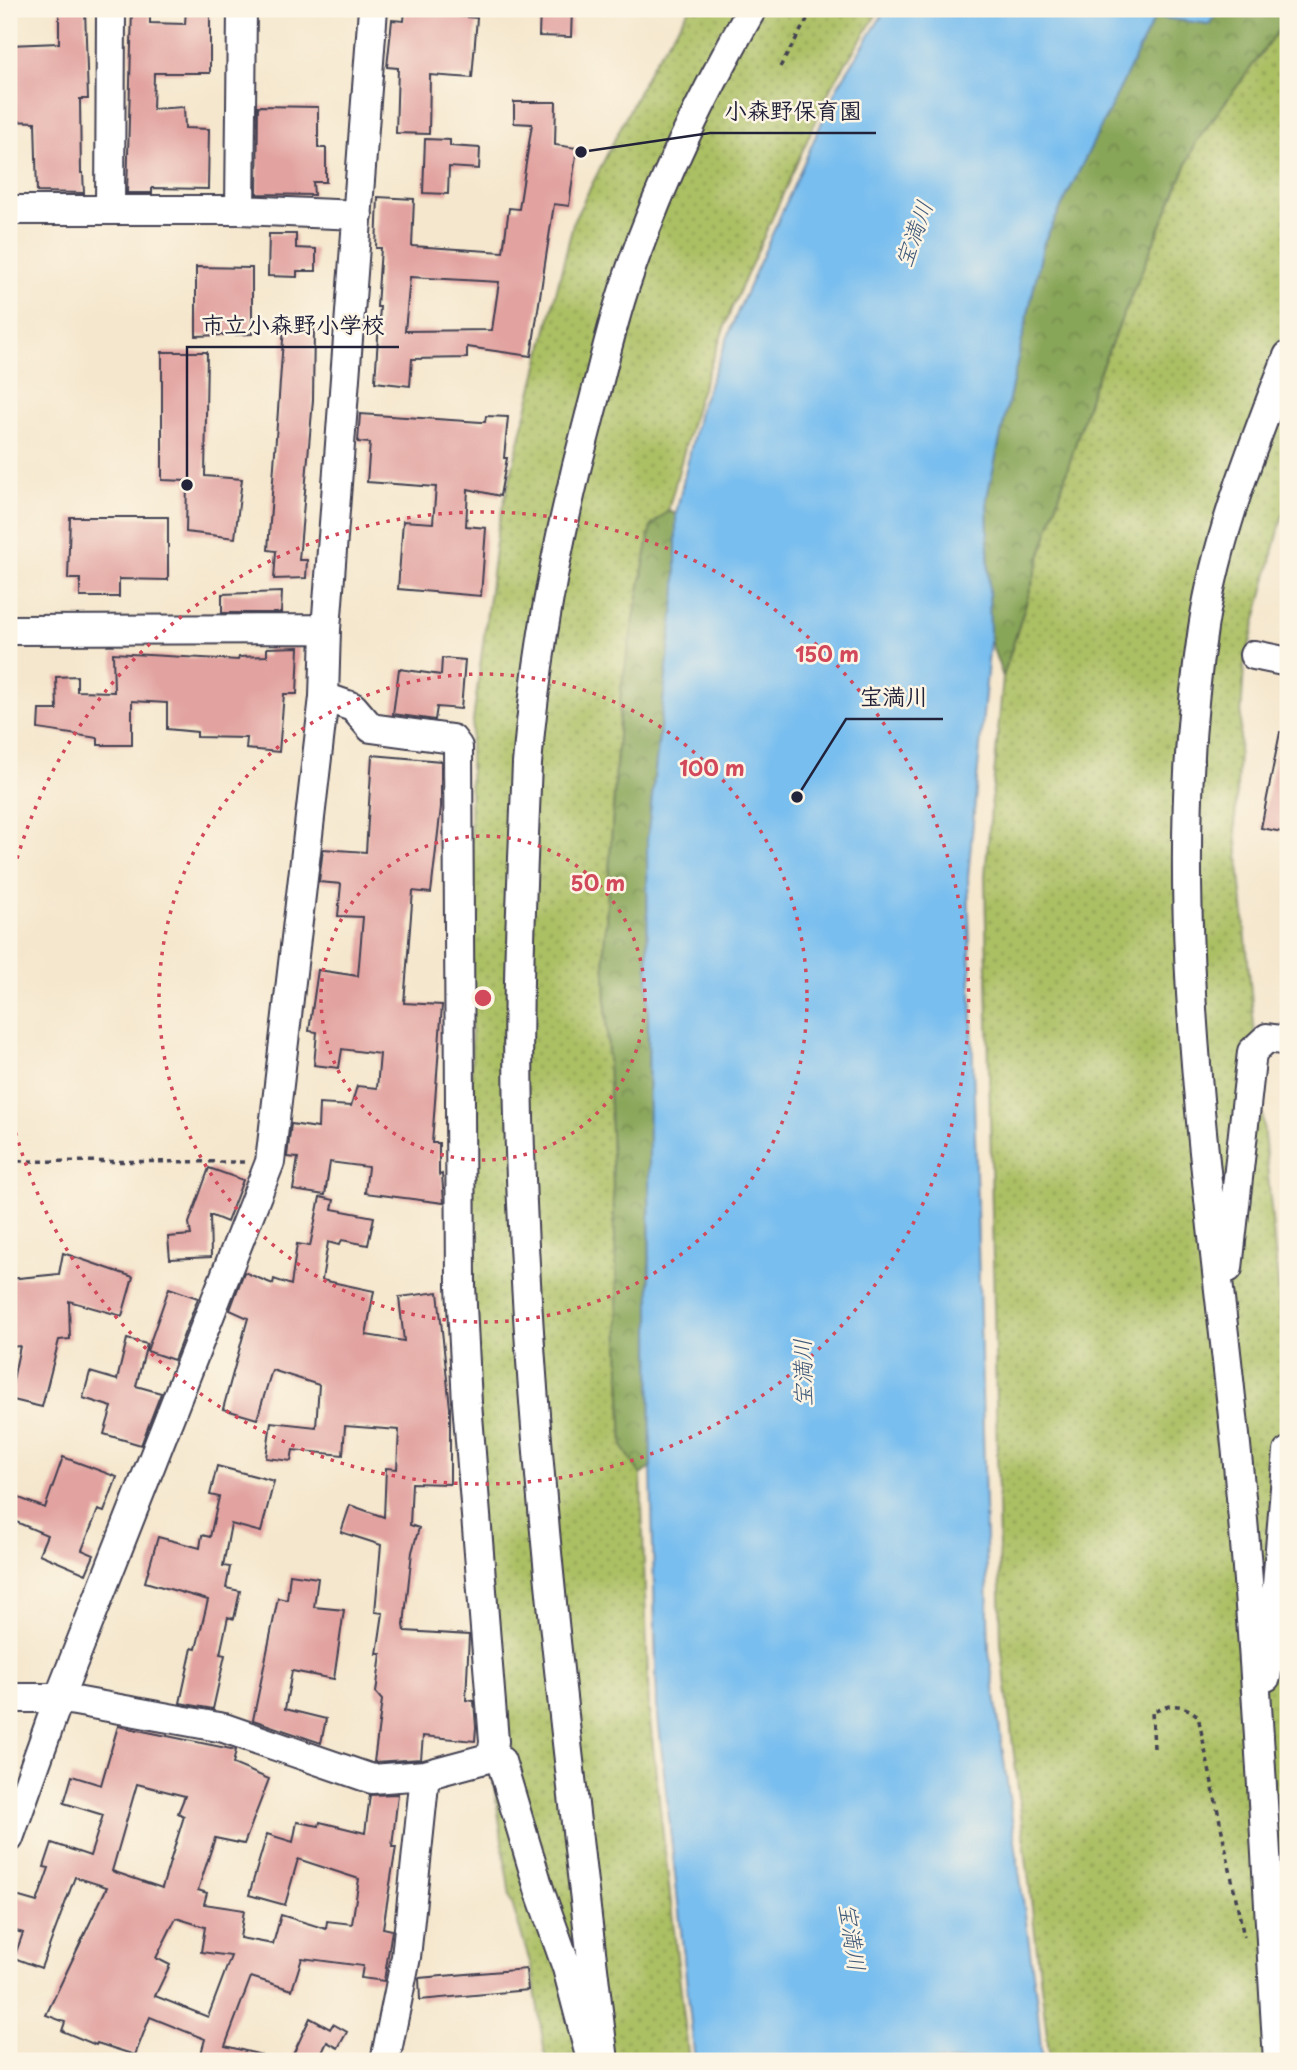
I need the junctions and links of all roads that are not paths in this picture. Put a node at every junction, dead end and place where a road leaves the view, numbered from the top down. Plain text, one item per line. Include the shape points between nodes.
1 (111, 9) edge
2 (242, 9) edge
3 (373, 9) edge
4 (751, 9) edge
5 (9, 210) edge
6 (110, 210) junction
7 (240, 210) junction
8 (358, 215) junction
9 (1288, 356) edge
10 (326, 629) junction
11 (9, 630) edge
12 (1254, 655) dead end
13 (1288, 662) edge
14 (324, 697) junction
15 (1288, 1041) edge
16 (1221, 1323) junction
17 (1288, 1452) edge
18 (9, 1698) edge
19 (59, 1698) junction
20 (1256, 1713) junction
21 (492, 1757) junction
22 (425, 1774) junction
23 (9, 1838) edge
24 (1288, 2045) edge
25 (385, 2061) edge
26 (593, 2061) edge
27 (604, 2061) edge
28 (1280, 2061) edge

1 - 6 street
2 - 7 street
3 - 8 street
4 - 27 street via 669,172 625,285 603,359 556,552 527,764 519,1114 527,1298 557,1667
5 - 6 street
6 - 7 street
7 - 8 street
8 - 10 street
9 - 16 street via 1212,578 1192,729 1190,957
10 - 11 street
10 - 14 street
12 - 13 street
14 - 19 street via 270,1162
14 - 21 street via 353,707 370,728 452,739 458,747 461,1286
15 - 16 street via 1267,1038 1252,1052
16 - 20 street via 1249,1588
17 - 20 street via 1273,1633
18 - 19 street
19 - 22 street via 224,1728 372,1779
19 - 23 street
20 - 28 street
21 - 22 street
21 - 26 street via 501,1761 506,1771
22 - 25 street via 406,1957
24 - 28 street

